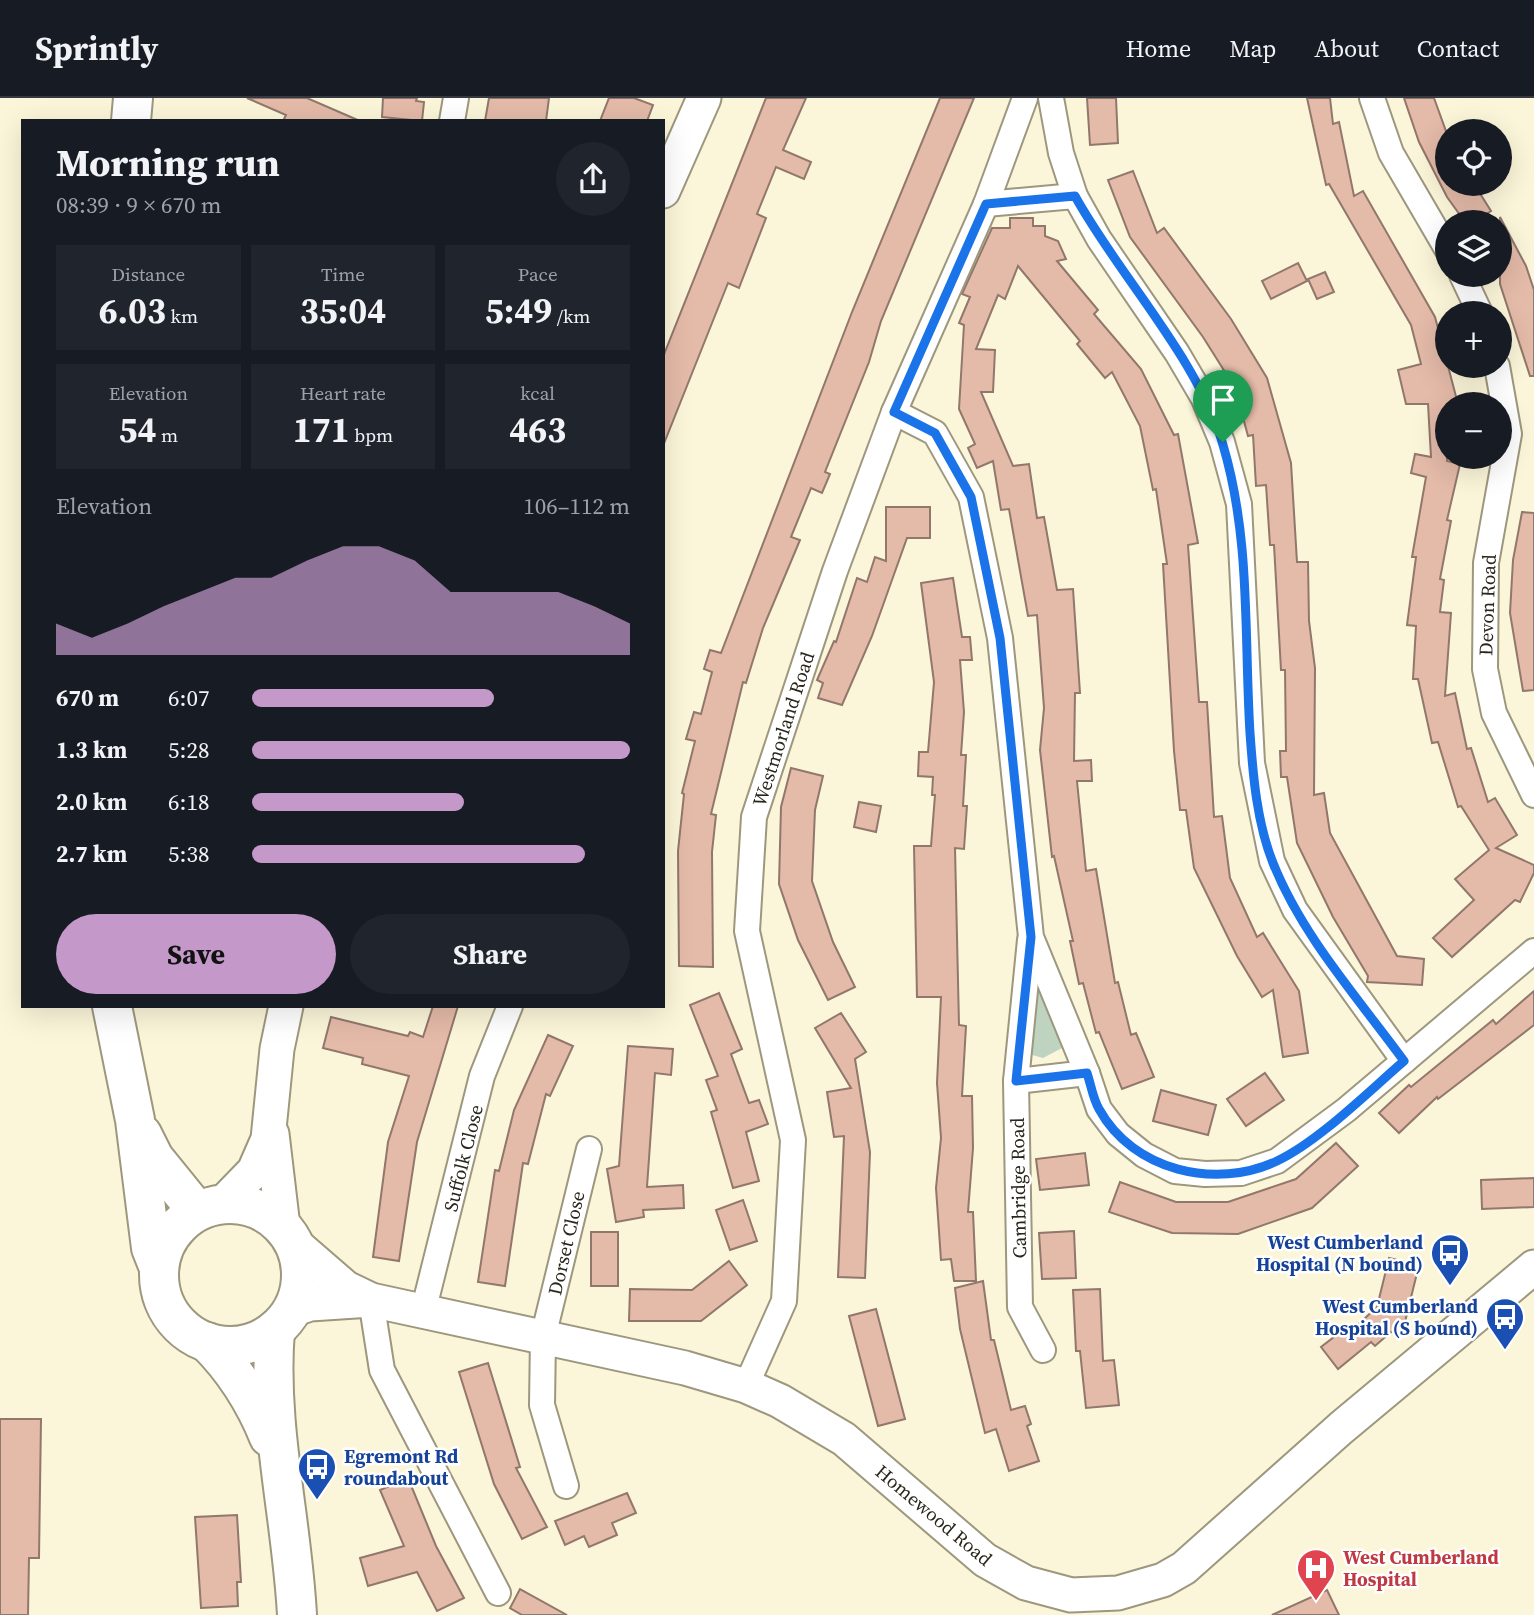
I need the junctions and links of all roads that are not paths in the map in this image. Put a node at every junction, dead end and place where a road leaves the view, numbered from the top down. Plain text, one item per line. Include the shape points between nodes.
1 (133, 98) edge
2 (456, 98) edge
3 (704, 98) edge
4 (1025, 98) edge
5 (1051, 98) edge
6 (1371, 98) edge
7 (131, 119) edge
8 (452, 119) edge
9 (665, 186) edge
10 (1075, 196) junction
11 (986, 204) junction
12 (1435, 228) edge
13 (1499, 378) edge
14 (894, 412) junction
15 (1534, 795) edge
16 (1031, 937) junction
17 (1534, 951) edge
18 (112, 1008) edge
19 (286, 1008) edge
20 (509, 1008) edge
21 (1404, 1061) junction
22 (1087, 1073) junction
23 (1016, 1081) junction
24 (135, 1120) junction
25 (270, 1121) junction
26 (589, 1149) dead end
27 (209, 1208) junction
28 (288, 1235) junction
29 (1534, 1267) edge
30 (159, 1268) junction
31 (371, 1300) junction
32 (423, 1312) junction
33 (283, 1320) junction
34 (543, 1337) junction
35 (206, 1342) junction
36 (1043, 1350) dead end
37 (746, 1387) junction
38 (279, 1461) junction
39 (566, 1486) dead end
40 (498, 1593) dead end
41 (297, 1615) edge

1 - 7 highway
2 - 8 street
3 - 9 street
4 - 11 street, Westmorland Road
5 - 10 street
6 - 12 street via 1391,153
10 - 11 street
10 - 21 street via 1177,353 1223,442 1239,504 1252,763 1272,861 1294,910
11 - 14 street, Westmorland Road
13 - 15 street, Devon Road via 1509,434 1486,563 1485,669 1494,713
14 - 16 street, Cambridge Road via 935,433 971,497 1000,638
14 - 37 street, Westmorland Road via 835,571 754,817 747,931 793,1140 784,1301
16 - 22 street, Cambridge Road
16 - 23 street, Cambridge Road
17 - 21 street, Cambridge Road
18 - 24 highway
19 - 25 street
20 - 32 street, Suffolk Close via 482,1076
21 - 22 street, Cambridge Road via 1278,1161 1241,1173 1175,1171 1144,1155 1098,1109
22 - 23 street
23 - 36 street, Cambridge Road via 1020,1307
24 - 27 highway via 153,1157
24 - 30 highway via 151,1248
25 - 27 street via 268,1139 254,1171
25 - 28 street
26 - 34 street, Dorset Close
27 - 28 highway via 249,1206 273,1218
27 - 30 highway via 175,1229
28 - 31 street via 346,1288
28 - 33 highway via 300,1262 301,1284
29 - 37 street, Homewood Road via 1341,1428 1184,1568 1163,1580 1118,1593 1060,1593 1005,1573 844,1438
30 - 35 highway via 167,1308 183,1329
31 - 32 street, Homewood Road
31 - 33 street via 310,1304
31 - 40 street via 382,1370
32 - 34 street, Homewood Road
33 - 35 highway via 243,1345
33 - 38 highway via 273,1400
34 - 37 street, Homewood Road via 685,1368
34 - 39 street, Dorset Close via 542,1405
35 - 38 highway via 230,1365 256,1406
38 - 41 highway

